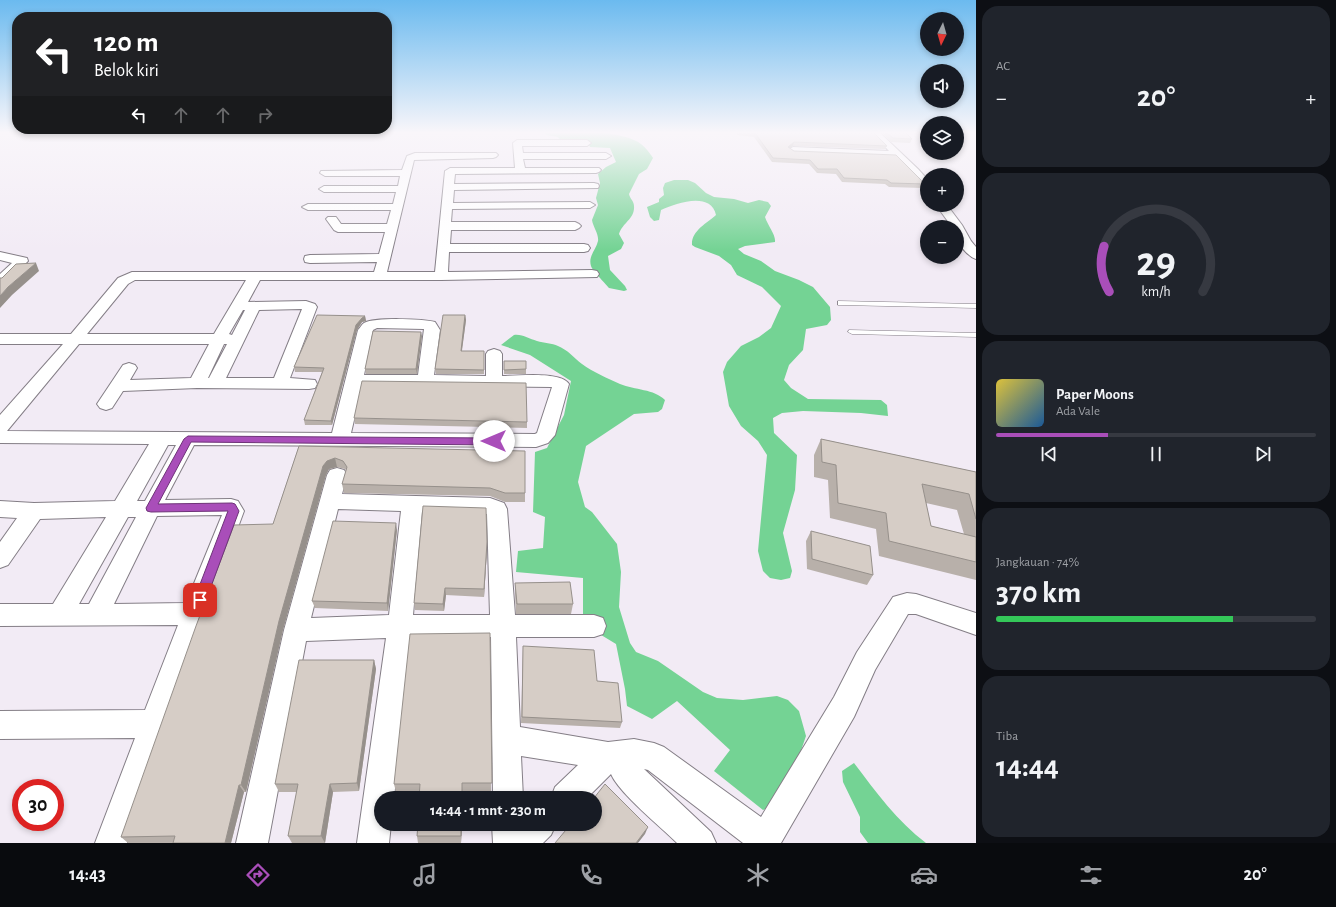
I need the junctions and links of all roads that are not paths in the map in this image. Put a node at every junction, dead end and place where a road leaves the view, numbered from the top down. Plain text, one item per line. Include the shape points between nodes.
1 (496, 171) edge
2 (325, 173) dead end
3 (405, 173) joint
4 (594, 186) dead end
5 (450, 187) junction
6 (324, 189) dead end
7 (401, 189) junction
8 (590, 205) dead end
9 (448, 206) junction
10 (308, 207) dead end
11 (396, 207) junction
12 (946, 212) edge
13 (332, 219) dead end
14 (446, 226) junction
15 (575, 226) dead end
16 (391, 228) junction
17 (444, 248) junction
18 (584, 248) dead end
19 (0, 256) edge
20 (976, 256) edge
21 (384, 258) junction
22 (310, 259) dead end
23 (13, 260) junction
24 (0, 272) edge
25 (592, 274) dead end
26 (256, 275) junction
27 (380, 275) junction
28 (442, 276) junction
29 (0, 281) edge
30 (841, 303) dead end
31 (246, 306) junction
32 (976, 306) edge
33 (852, 332) dead end
34 (976, 335) edge
35 (0, 339) edge
36 (75, 339) junction
37 (219, 339) junction
38 (236, 339) junction
39 (494, 354) dead end
40 (129, 368) dead end
41 (355, 380) junction
42 (425, 381) junction
43 (494, 381) junction
44 (197, 383) junction
45 (215, 383) junction
46 (280, 383) junction
47 (309, 384) dead end
48 (118, 386) junction
49 (106, 404) dead end
50 (0, 427) edge
51 (0, 438) edge
52 (162, 439) junction
53 (188, 439) junction
54 (340, 440) junction
55 (337, 475) dead end
56 (330, 501) junction
57 (412, 503) junction
58 (151, 508) junction
59 (0, 509) edge
60 (121, 509) junction
61 (34, 511) junction
62 (0, 559) edge
63 (60, 614) junction
64 (194, 614) junction
65 (0, 615) edge
66 (96, 615) junction
67 (976, 624) edge
68 (400, 626) junction
69 (503, 626) junction
70 (594, 626) dead end
71 (296, 630) junction
72 (155, 724) junction
73 (0, 725) edge
74 (506, 740) junction
75 (614, 755) junction
76 (508, 791) edge
77 (574, 791) edge
78 (508, 831) edge
79 (533, 831) edge
80 (764, 841) edge
81 (111, 843) edge
82 (252, 843) edge
83 (373, 843) edge
84 (509, 843) edge
85 (520, 843) edge
86 (700, 843) edge

1 - 5 street via 450,172
2 - 3 street
3 - 7 street
4 - 5 street
5 - 9 street
6 - 7 street
7 - 11 street
8 - 9 street
9 - 14 street
10 - 11 street
11 - 16 street
12 - 20 street
13 - 16 street via 338,228
14 - 15 street
14 - 17 street
16 - 21 street
17 - 18 street
17 - 28 street
19 - 23 street
21 - 22 street
21 - 27 street
23 - 24 street
23 - 29 street via 22,262
25 - 28 street
26 - 27 street
26 - 31 street
26 - 36 street via 132,276 123,281
27 - 28 street
30 - 32 lane
31 - 37 street
31 - 38 street
31 - 46 street via 310,307
33 - 34 lane
35 - 36 street
36 - 37 street
36 - 50 street
37 - 38 street
37 - 44 street
38 - 45 street
39 - 43 street
40 - 48 street
41 - 42 street
41 - 42 street via 369,326 423,324 430,325 432,330
41 - 54 street
42 - 43 street
43 - 54 street via 552,381 561,384 544,439 524,442
44 - 45 street
44 - 48 street
45 - 46 street
46 - 47 street
48 - 49 street
51 - 52 street
52 - 53 street
52 - 60 street
53 - 54 street
53 - 58 street
55 - 56 street
56 - 57 street
56 - 71 street
57 - 68 street
57 - 69 street via 490,506 497,509
58 - 60 street
58 - 64 street via 232,507 234,511
58 - 66 street
59 - 61 street
60 - 61 street
60 - 63 street
61 - 62 street
63 - 65 street
63 - 66 street
64 - 66 street
64 - 72 street
67 - 80 street via 916,604 901,604 866,662 844,707
68 - 69 street
68 - 71 street
68 - 83 street
69 - 70 street
69 - 74 street
71 - 82 street
72 - 73 street
72 - 81 street
74 - 75 street
74 - 76 street
75 - 77 street
75 - 80 street via 634,753 654,757
75 - 86 street via 636,783
78 - 84 street
79 - 85 street

